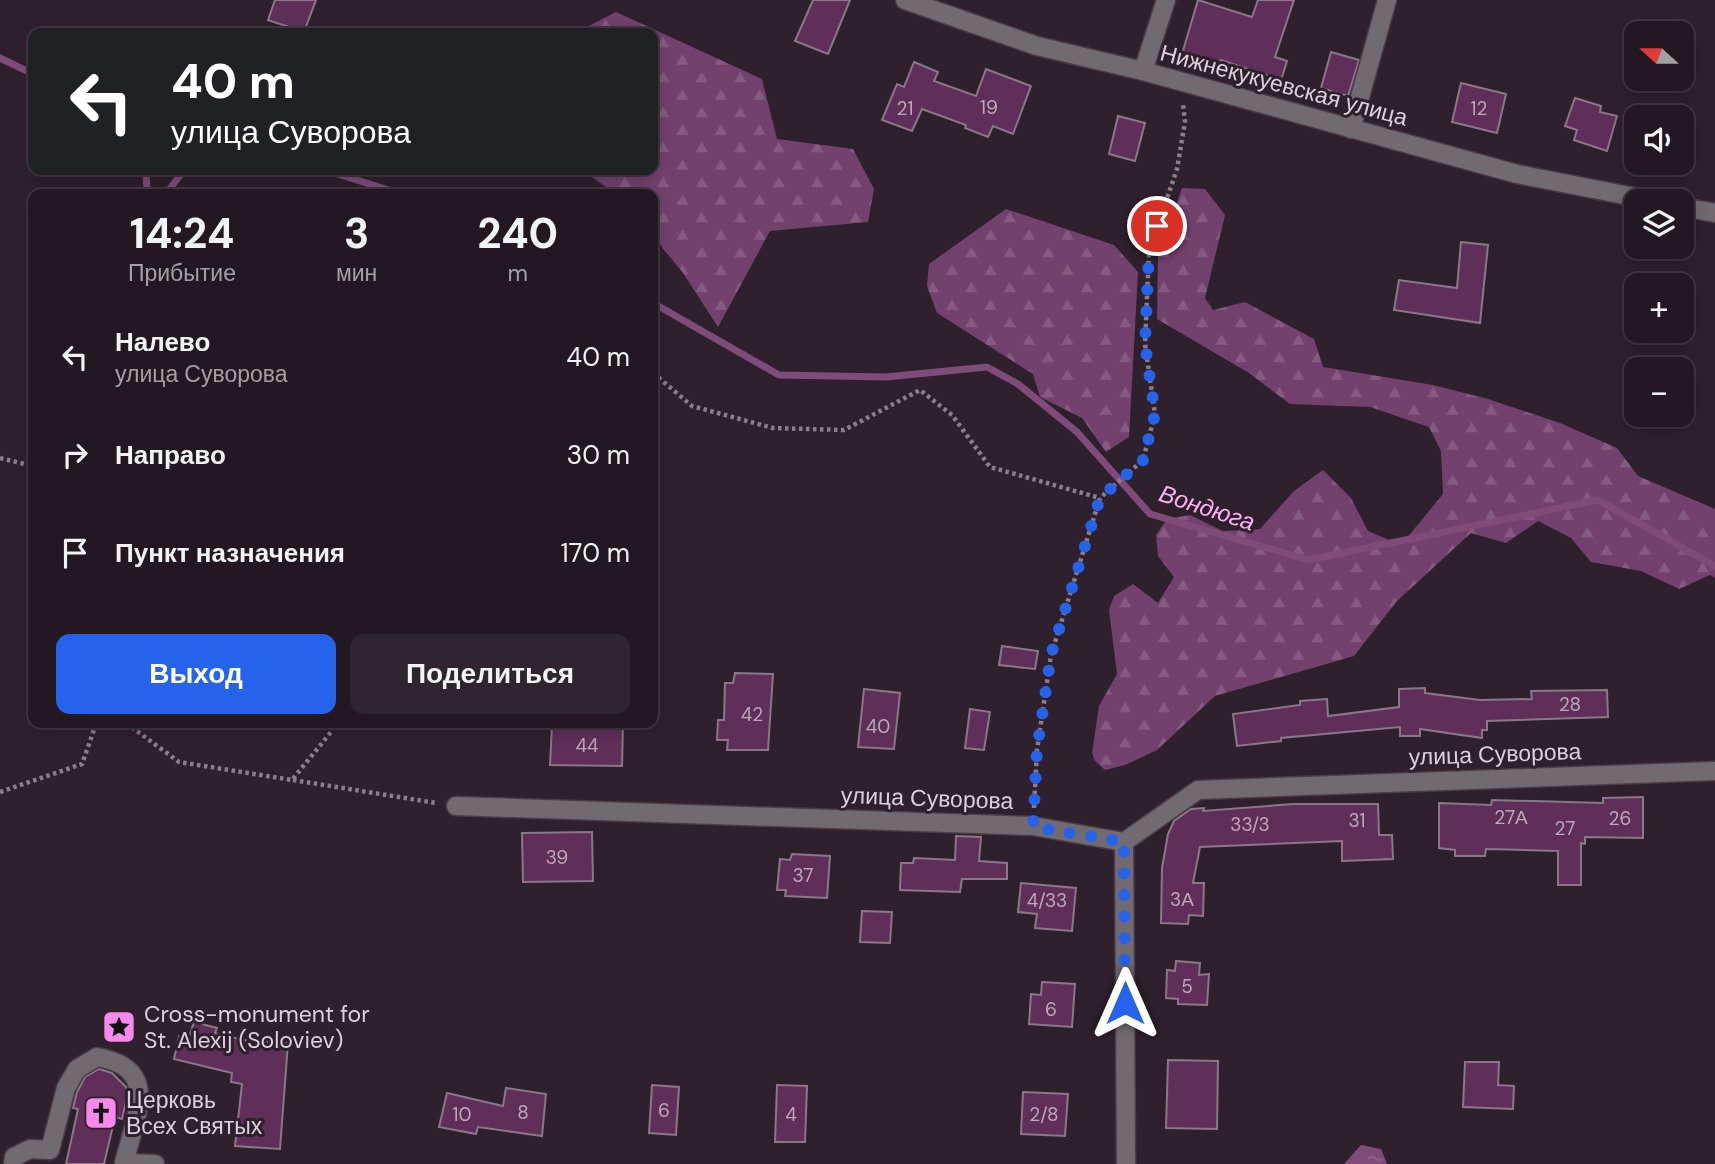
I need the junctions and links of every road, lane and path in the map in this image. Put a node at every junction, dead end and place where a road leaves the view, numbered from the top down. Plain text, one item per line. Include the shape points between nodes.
1 (905, 0) edge
2 (1166, 0) edge
3 (1387, 0) edge
4 (1143, 71) junction
5 (1185, 122) dead end
6 (1351, 129) junction
7 (1624, 195) edge
8 (1694, 209) edge
9 (1715, 213) edge
10 (658, 377) edge
11 (0, 458) edge
12 (28, 465) edge
13 (1100, 498) junction
14 (95, 728) edge
15 (133, 728) edge
16 (332, 728) edge
17 (1715, 771) edge
18 (292, 779) junction
19 (0, 792) edge
20 (456, 806) joint
21 (1033, 827) junction
22 (1124, 842) junction
23 (12, 1164) edge
24 (155, 1164) edge
25 (1126, 1164) edge

1 - 4 street, Нижнекукуевская улица via 1037,46
2 - 4 street
3 - 6 street
4 - 6 street, Нижнекукуевская улица
5 - 13 path via 1177,169 1149,251 1145,344 1155,414 1143,460
6 - 7 street, Нижнекукуевская улица via 1517,174
8 - 9 street
10 - 13 path via 692,406 773,428 844,430 920,390 952,415 990,467
11 - 12 path
13 - 21 path via 1051,655 1037,750
14 - 19 path via 82,764
15 - 18 path via 179,762
16 - 18 path
17 - 22 street, улица Суворова via 1198,790
18 - 20 path
20 - 21 street, улица Суворова
21 - 22 street, улица Суворова
22 - 25 street
23 - 24 street via 14,1157 30,1149 50,1150 66,1088 77,1069 97,1057 116,1060 135,1073 141,1090 124,1163

